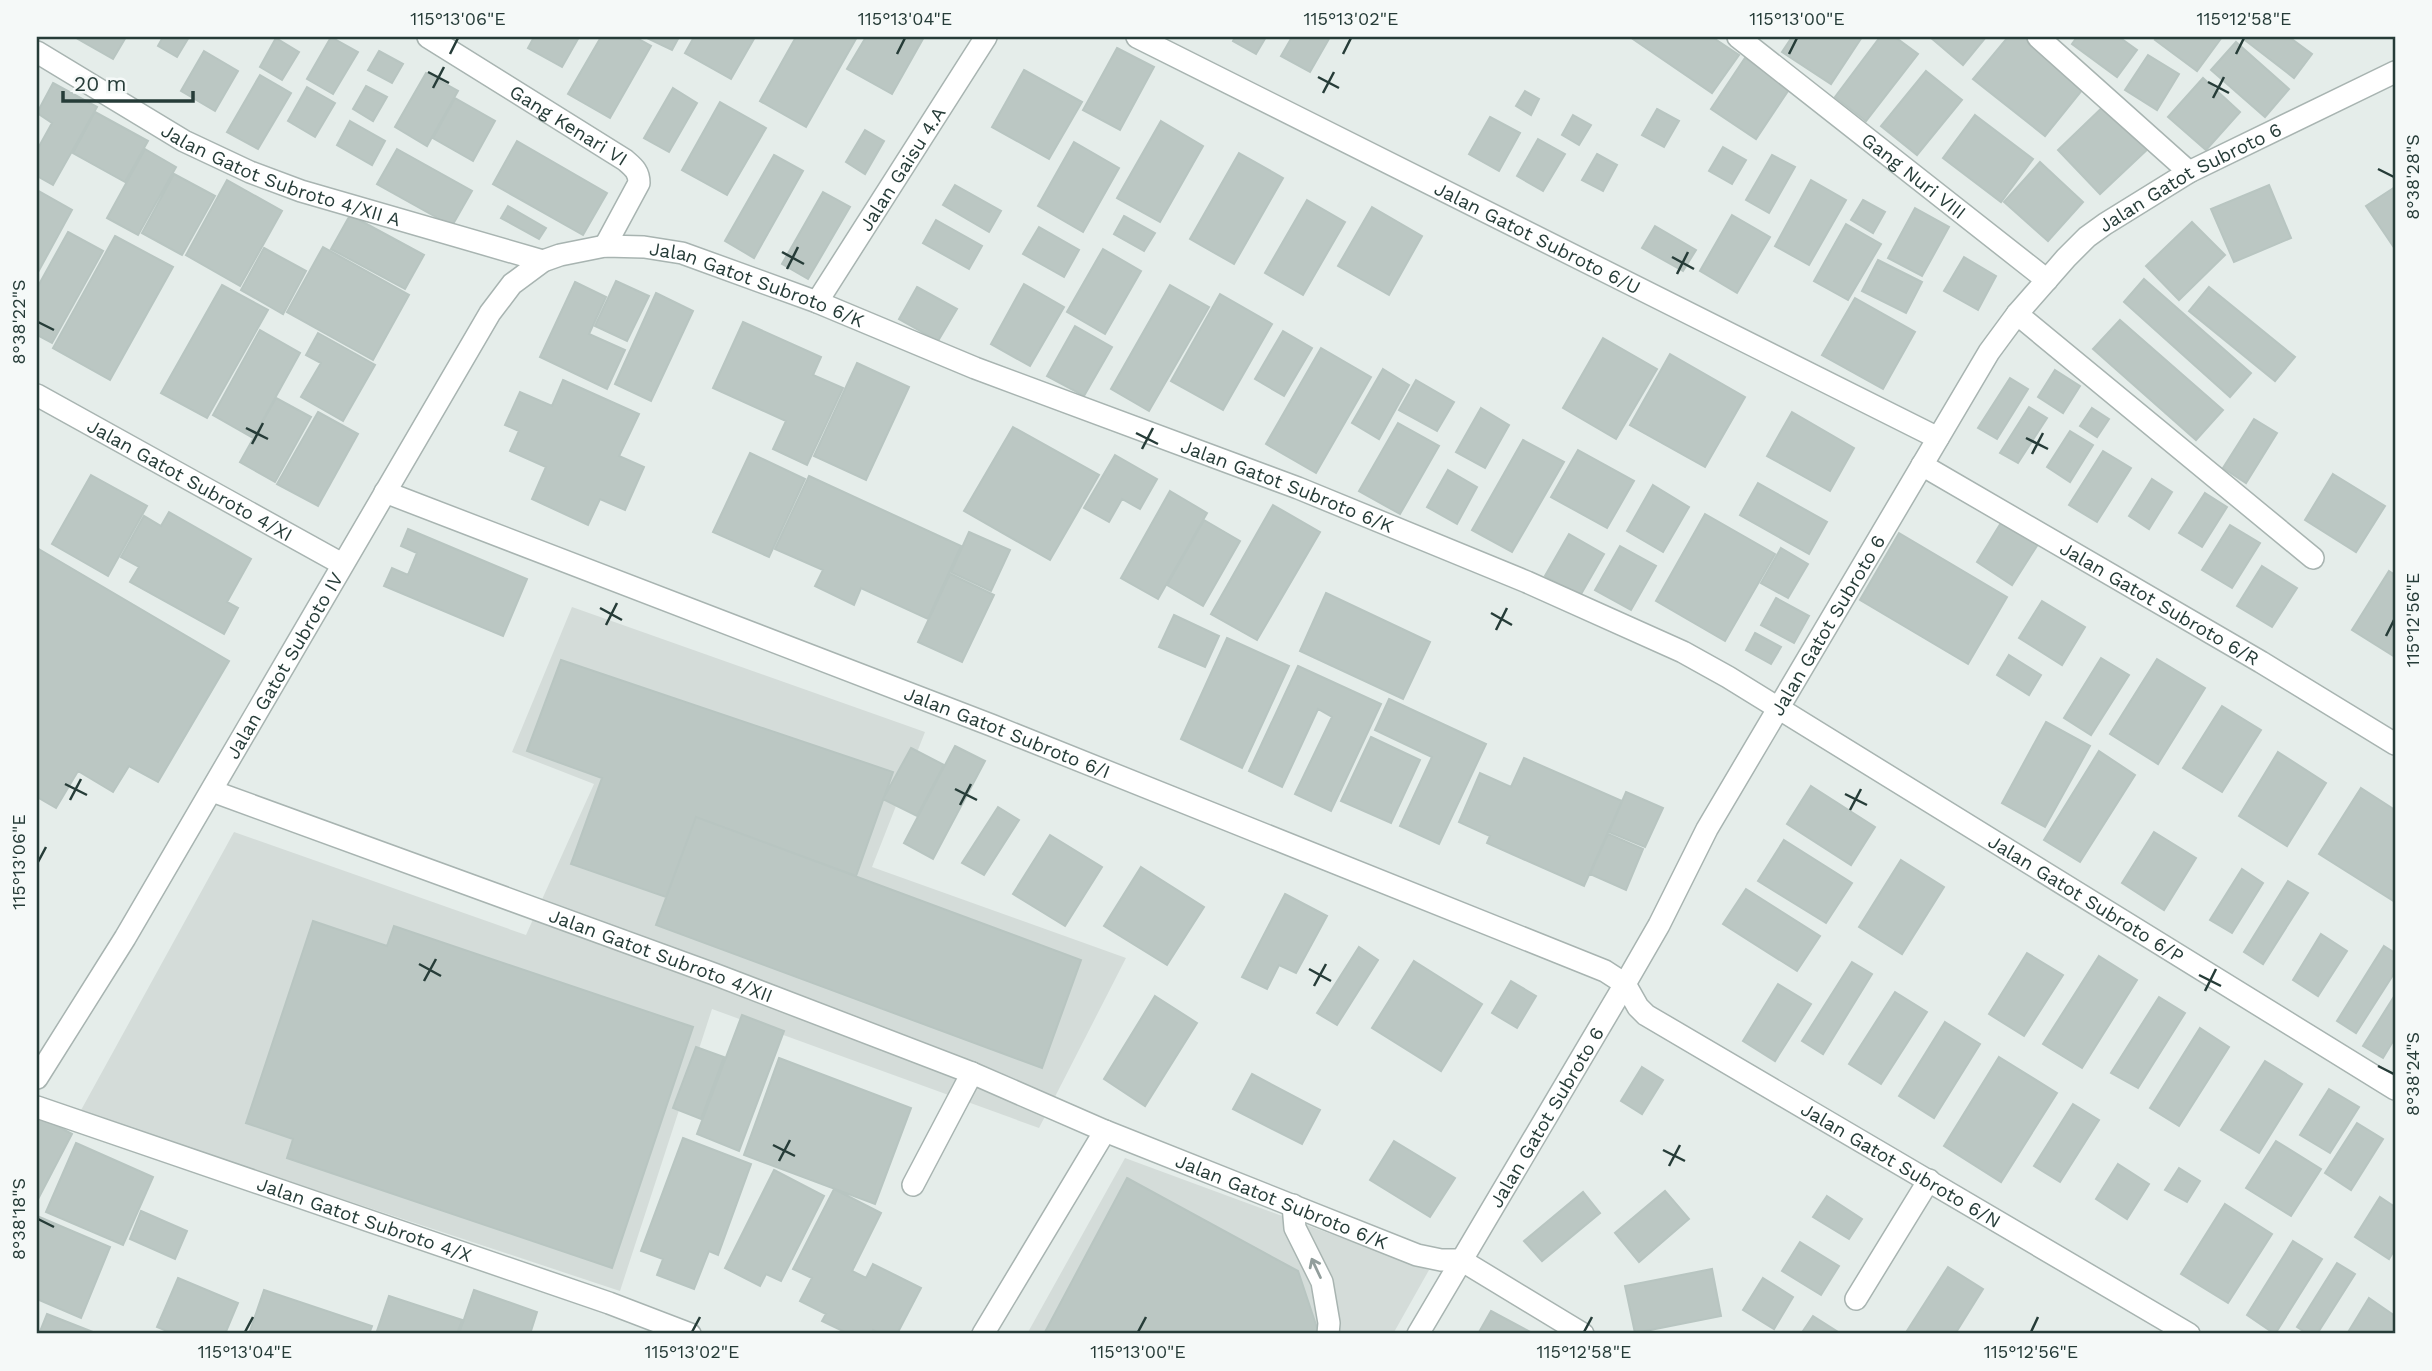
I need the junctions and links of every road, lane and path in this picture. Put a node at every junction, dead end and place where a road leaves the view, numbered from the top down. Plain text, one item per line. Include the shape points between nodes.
1 (428, 37) edge
2 (986, 37) edge
3 (1137, 37) edge
4 (1738, 37) edge
5 (2038, 37) edge
6 (37, 52) edge
7 (2395, 72) edge
8 (2189, 172) junction
9 (605, 246) junction
10 (543, 261) junction
11 (2047, 280) junction
12 (817, 302) junction
13 (2017, 314) junction
14 (37, 395) edge
15 (1938, 438) junction
16 (1922, 466) junction
17 (385, 492) junction
18 (2312, 558) dead end
19 (342, 565) junction
20 (1776, 708) junction
21 (2395, 744) edge
22 (212, 791) junction
23 (1625, 984) junction
24 (972, 1073) junction
25 (37, 1078) edge
26 (2395, 1089) edge
27 (37, 1107) edge
28 (1105, 1131) junction
29 (1929, 1180) junction
30 (913, 1185) dead end
31 (1293, 1206) junction
32 (1461, 1260) junction
33 (1856, 1299) dead end
34 (690, 1334) edge
35 (983, 1334) edge
36 (1328, 1334) edge
37 (1418, 1334) edge
38 (1583, 1334) edge
39 (2189, 1334) edge

1 - 9 street, Gang Kenari VI via 635,168 639,183
2 - 12 street, Jalan Gaisu 4.A
3 - 15 street, Jalan Gatot Subroto 6/U
4 - 11 street, Gang Nuri VIII
5 - 8 street
6 - 10 street, Jalan Gatot Subroto 4/XII A via 184,141 250,172
7 - 8 street, Jalan Gatot Subroto 6
8 - 11 street, Jalan Gatot Subroto 6 via 2087,237
9 - 10 street, Jalan Gatot Subroto 6/K
9 - 12 street, Jalan Gatot Subroto 6/K via 682,253
10 - 17 street, Jalan Gatot Subroto IV via 512,284 490,313
11 - 13 street, Jalan Gatot Subroto 6
12 - 20 street, Jalan Gatot Subroto 6/K via 1527,582 1683,652
13 - 15 street, Jalan Gatot Subroto 6
13 - 18 street
14 - 19 street, Jalan Gatot Subroto 4/XI
15 - 16 street, Jalan Gatot Subroto 6
16 - 20 street, Jalan Gatot Subroto 6
16 - 21 street, Jalan Gatot Subroto 6/R
17 - 19 street, Jalan Gatot Subroto IV
17 - 23 street, Jalan Gatot Subroto 6/I via 991,725 1592,966
19 - 22 street, Jalan Gatot Subroto IV
20 - 23 street, Jalan Gatot Subroto 6
20 - 26 street, Jalan Gatot Subroto 6/P
22 - 24 street, Jalan Gatot Subroto 4/XII
22 - 25 street, Jalan Gatot Subroto IV
23 - 29 street, Jalan Gatot Subroto 6/N via 1646,1015
23 - 32 street, Jalan Gatot Subroto 6
24 - 28 street, Jalan Gatot Subroto 4/XII
24 - 30 street
27 - 34 street, Jalan Gatot Subroto 4/X
28 - 31 street, Jalan Gatot Subroto 6/K
28 - 35 street
29 - 33 street
29 - 39 street, Jalan Gatot Subroto 6/N
31 - 32 street, Jalan Gatot Subroto 6/K via 1417,1255
36 -> 31 street via 1322,1282 1295,1228
32 - 37 street, Jalan Gatot Subroto 6
32 - 38 street

